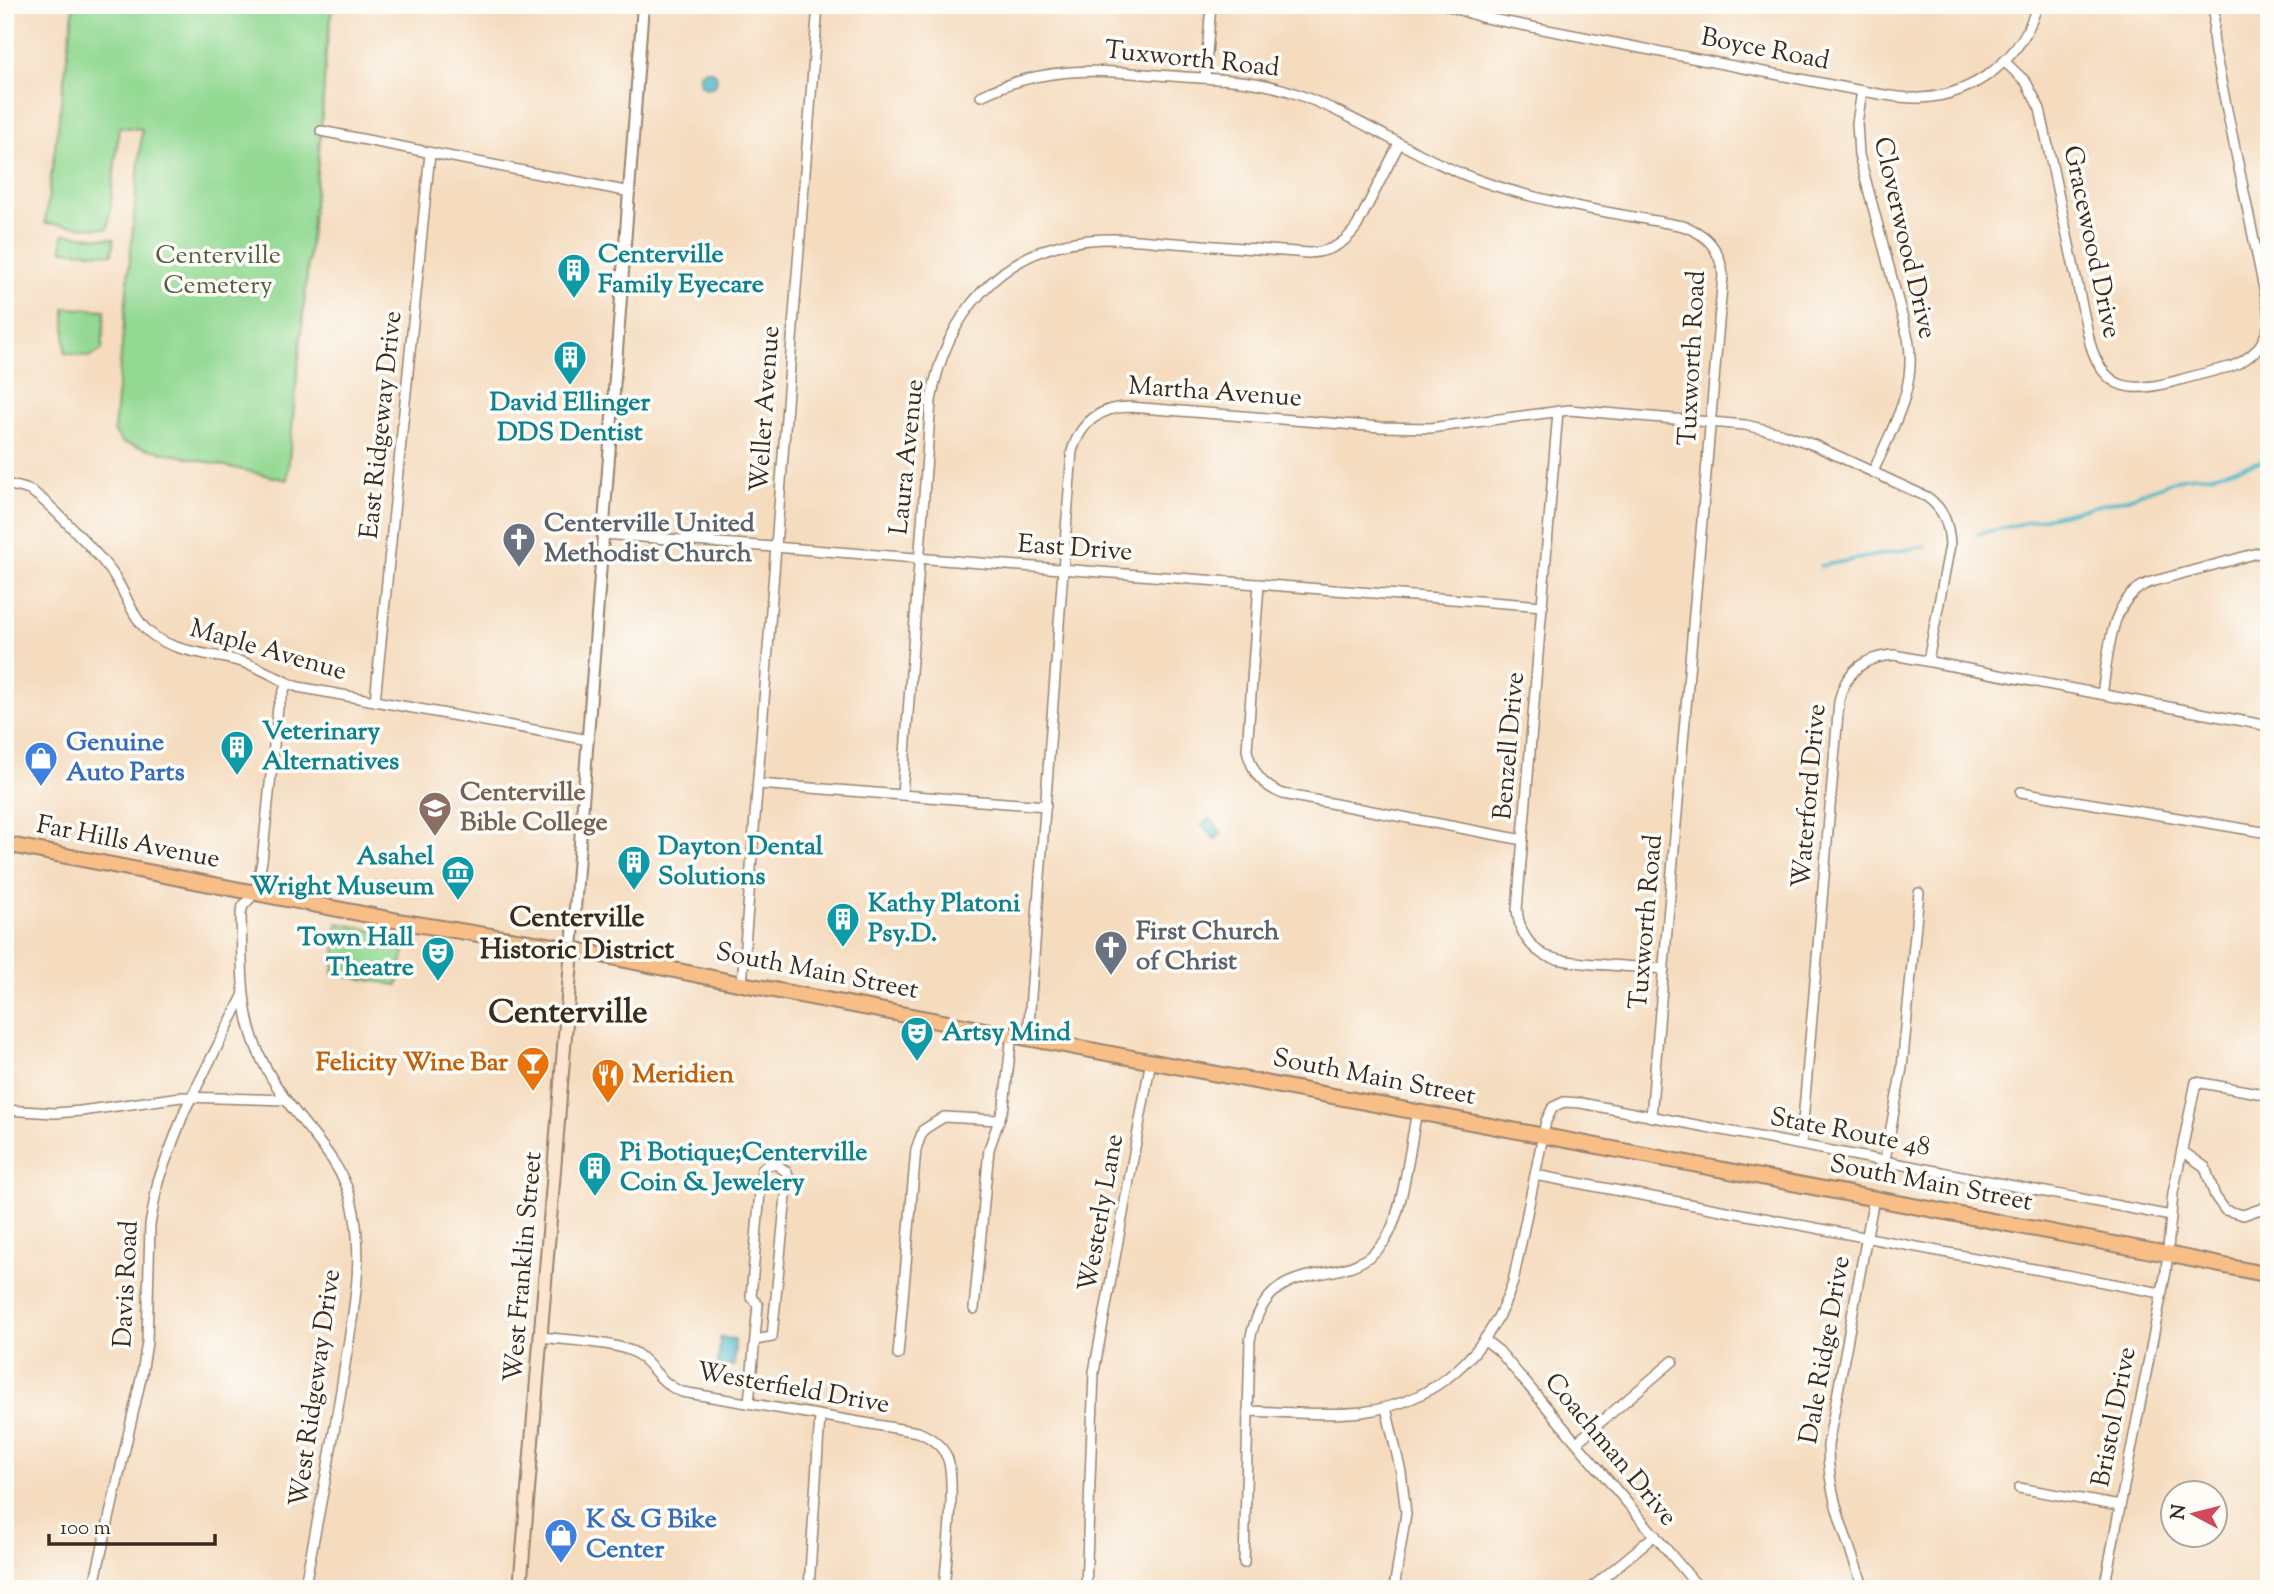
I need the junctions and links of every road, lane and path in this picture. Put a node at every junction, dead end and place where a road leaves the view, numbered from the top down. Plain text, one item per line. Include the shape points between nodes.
1 (643, 5) edge
2 (818, 5) edge
3 (1211, 5) edge
4 (1446, 5) edge
5 (2037, 5) edge
6 (2215, 5) edge
7 (2005, 62) junction
8 (1205, 78) junction
9 (1861, 90) junction
10 (981, 96) dead end
11 (321, 131) dead end
12 (1399, 144) junction
13 (430, 153) junction
14 (630, 192) junction
15 (2269, 313) edge
16 (2269, 324) edge
17 (1558, 411) junction
18 (1711, 422) junction
19 (1873, 472) junction
20 (5, 484) edge
21 (603, 534) junction
22 (776, 547) junction
23 (2269, 550) edge
24 (919, 558) junction
25 (1063, 569) junction
26 (1259, 583) junction
27 (1543, 606) junction
28 (1928, 661) junction
29 (287, 683) junction
30 (2102, 694) junction
31 (375, 701) junction
32 (2269, 726) edge
33 (589, 740) junction
34 (758, 784) junction
35 (2021, 792) dead end
36 (901, 795) junction
37 (1046, 806) junction
38 (2269, 833) edge
39 (1523, 840) junction
40 (5, 844) edge
41 (256, 892) junction
42 (1919, 893) dead end
43 (572, 950) junction
44 (1664, 969) junction
45 (742, 984) junction
46 (243, 996) junction
47 (1012, 1034) junction
48 (1028, 1036) junction
49 (1151, 1060) junction
50 (2269, 1095) edge
51 (192, 1098) junction
52 (286, 1100) junction
53 (5, 1110) edge
54 (1417, 1111) junction
55 (1651, 1116) junction
56 (998, 1120) junction
57 (1543, 1135) junction
58 (1801, 1145) junction
59 (2182, 1151) junction
60 (1885, 1160) junction
61 (1535, 1175) junction
62 (1874, 1198) junction
63 (2269, 1206) edge
64 (2171, 1216) junction
65 (1867, 1238) junction
66 (2167, 1254) junction
67 (2269, 1275) edge
68 (2161, 1293) junction
69 (974, 1309) dead end
70 (541, 1337) junction
71 (755, 1340) junction
72 (1485, 1340) junction
73 (898, 1355) dead end
74 (1672, 1361) dead end
75 (749, 1403) junction
76 (1385, 1408) junction
77 (1248, 1411) junction
78 (820, 1416) junction
79 (1577, 1442) junction
80 (2019, 1488) dead end
81 (2120, 1506) junction
82 (1655, 1535) junction
83 (1244, 1563) dead end
84 (93, 1589) edge
85 (304, 1589) edge
86 (520, 1589) edge
87 (808, 1589) edge
88 (944, 1589) edge
89 (1086, 1589) edge
90 (1394, 1589) edge
91 (1590, 1589) edge
92 (1700, 1589) edge
93 (1864, 1589) edge
94 (2104, 1589) edge

1 - 14 street
2 - 22 street, Weller Avenue
3 - 8 street
4 - 9 street, Boyce Road via 1481,17
5 - 7 street, Boyce Road via 2028,30
6 - 15 street via 2214,52
7 - 9 street, Boyce Road via 1973,85 1941,96 1904,98
7 - 16 street, Gracewood Drive via 2026,82 2040,109 2090,343 2102,372 2121,385 2141,389 2230,366 2253,354
8 - 10 street, Tuxworth Road via 1092,69 1013,82
8 - 12 street, Tuxworth Road via 1292,92
9 - 19 street, Cloverwood Drive via 1859,155 1912,367 1906,398
11 - 13 street
12 - 18 street, Tuxworth Road via 1509,190 1683,226 1703,235 1718,253 1723,275
12 - 24 street, Laura Avenue via 1352,234 1321,252 1112,238 1053,247 994,279 957,324 939,364 931,401
13 - 14 street
13 - 31 street, East Ridgeway Drive
14 - 21 street
17 - 18 street, Martha Avenue
17 - 25 street, Martha Avenue via 1430,428 1109,408 1088,421 1075,442
17 - 27 street, Benzell Drive
18 - 19 street, Martha Avenue via 1780,433
18 - 44 street, Tuxworth Road
19 - 28 street, Martha Avenue via 1935,503 1946,520 1950,545
20 - 29 street, Maple Avenue via 22,487 40,498 100,558 151,635 173,646 244,663
21 - 22 street, East Drive
21 - 33 street
22 - 24 street, East Drive
22 - 34 street, Weller Avenue
23 - 30 street via 2134,590 2117,617
24 - 25 street, East Drive
24 - 36 street, Laura Avenue
25 - 26 street, East Drive
25 - 37 street, Martha Avenue
26 - 27 street, East Drive
26 - 39 street via 1247,750 1261,782 1283,794
27 - 39 street, Benzell Drive
28 - 30 street, Waterford Drive
28 - 58 street, Waterford Drive via 1894,655 1870,659 1853,670 1841,691
29 - 31 street, Maple Avenue
29 - 41 street via 278,707
30 - 32 street, Waterford Drive
31 - 33 street, Maple Avenue
33 - 43 street
34 - 36 street
34 - 45 street, Weller Avenue
35 - 38 street
36 - 37 street
37 - 48 street, Martha Avenue
39 - 44 street, Benzell Drive via 1517,910 1521,931 1534,947 1563,960
40 - 41 main road, Far Hills Avenue
41 - 43 main road, Far Hills Avenue
41 - 46 street, West Ridgeway Drive via 241,913
42 - 60 street via 1902,1068
43 - 45 main road, South Main Street
43 - 70 main road, West Franklin Street
44 - 55 street, Tuxworth Road
45 - 47 main road, South Main Street
46 - 51 street, Davis Road
46 - 52 street, West Ridgeway Drive via 254,1046
47 - 48 main road, South Main Street
47 - 56 street via 1004,1106
48 - 49 main road, South Main Street
49 - 54 main road, South Main Street
49 - 89 street, Westerly Lane via 1094,1372
50 - 59 street, Bristol Drive via 2196,1082
51 - 52 street
51 - 53 street via 55,1113
51 - 84 street, Davis Road via 154,1199 142,1374
52 - 85 street, West Ridgeway Drive via 343,1179 356,1241 352,1323 330,1465
54 - 57 main road, South Main Street
54 - 77 street via 1396,1215 1384,1242 1354,1265 1284,1285 1259,1312 1250,1339
55 - 57 street, State Route 48 via 1564,1102 1548,1114
55 - 58 street, State Route 48
56 - 69 street via 989,1149
56 - 73 street via 944,1117 923,1130 919,1139
57 - 61 street, State Route 48
57 - 62 main road, South Main Street
58 - 60 street, State Route 48
59 - 63 street via 2205,1167 2225,1210 2243,1215
59 - 64 street, Bristol Drive
60 - 64 street, State Route 48
61 - 65 street
61 - 72 street, State Route 48 via 1513,1282
62 - 65 street, Dale Ridge Drive
62 - 66 main road, South Main Street
64 - 66 street, Bristol Drive
65 - 68 street
65 - 93 street, Dale Ridge Drive via 1828,1445 1835,1503
66 - 67 main road, South Main Street
66 - 68 street, Bristol Drive
68 - 81 street, Bristol Drive
70 - 75 street, Westerfield Drive via 627,1349 670,1387
70 - 86 main road, West Franklin Street
71 - 71 street via 758,1305 751,1297 762,1169 768,1164 788,1175 772,1337
71 - 75 street
72 - 76 street, State Route 48 via 1438,1384
72 - 79 street, Coachman Drive
74 - 79 street
75 - 78 street, Westerfield Drive
76 - 77 street, State Route 48 via 1346,1413
76 - 90 street via 1406,1513
77 - 83 street
78 - 87 street
78 - 88 street, Westerfield Drive via 918,1432 942,1449 951,1469
79 - 82 street, Coachman Drive
80 - 81 street
81 - 94 street, Bristol Drive
82 - 91 street
82 - 92 street, Coachman Drive

